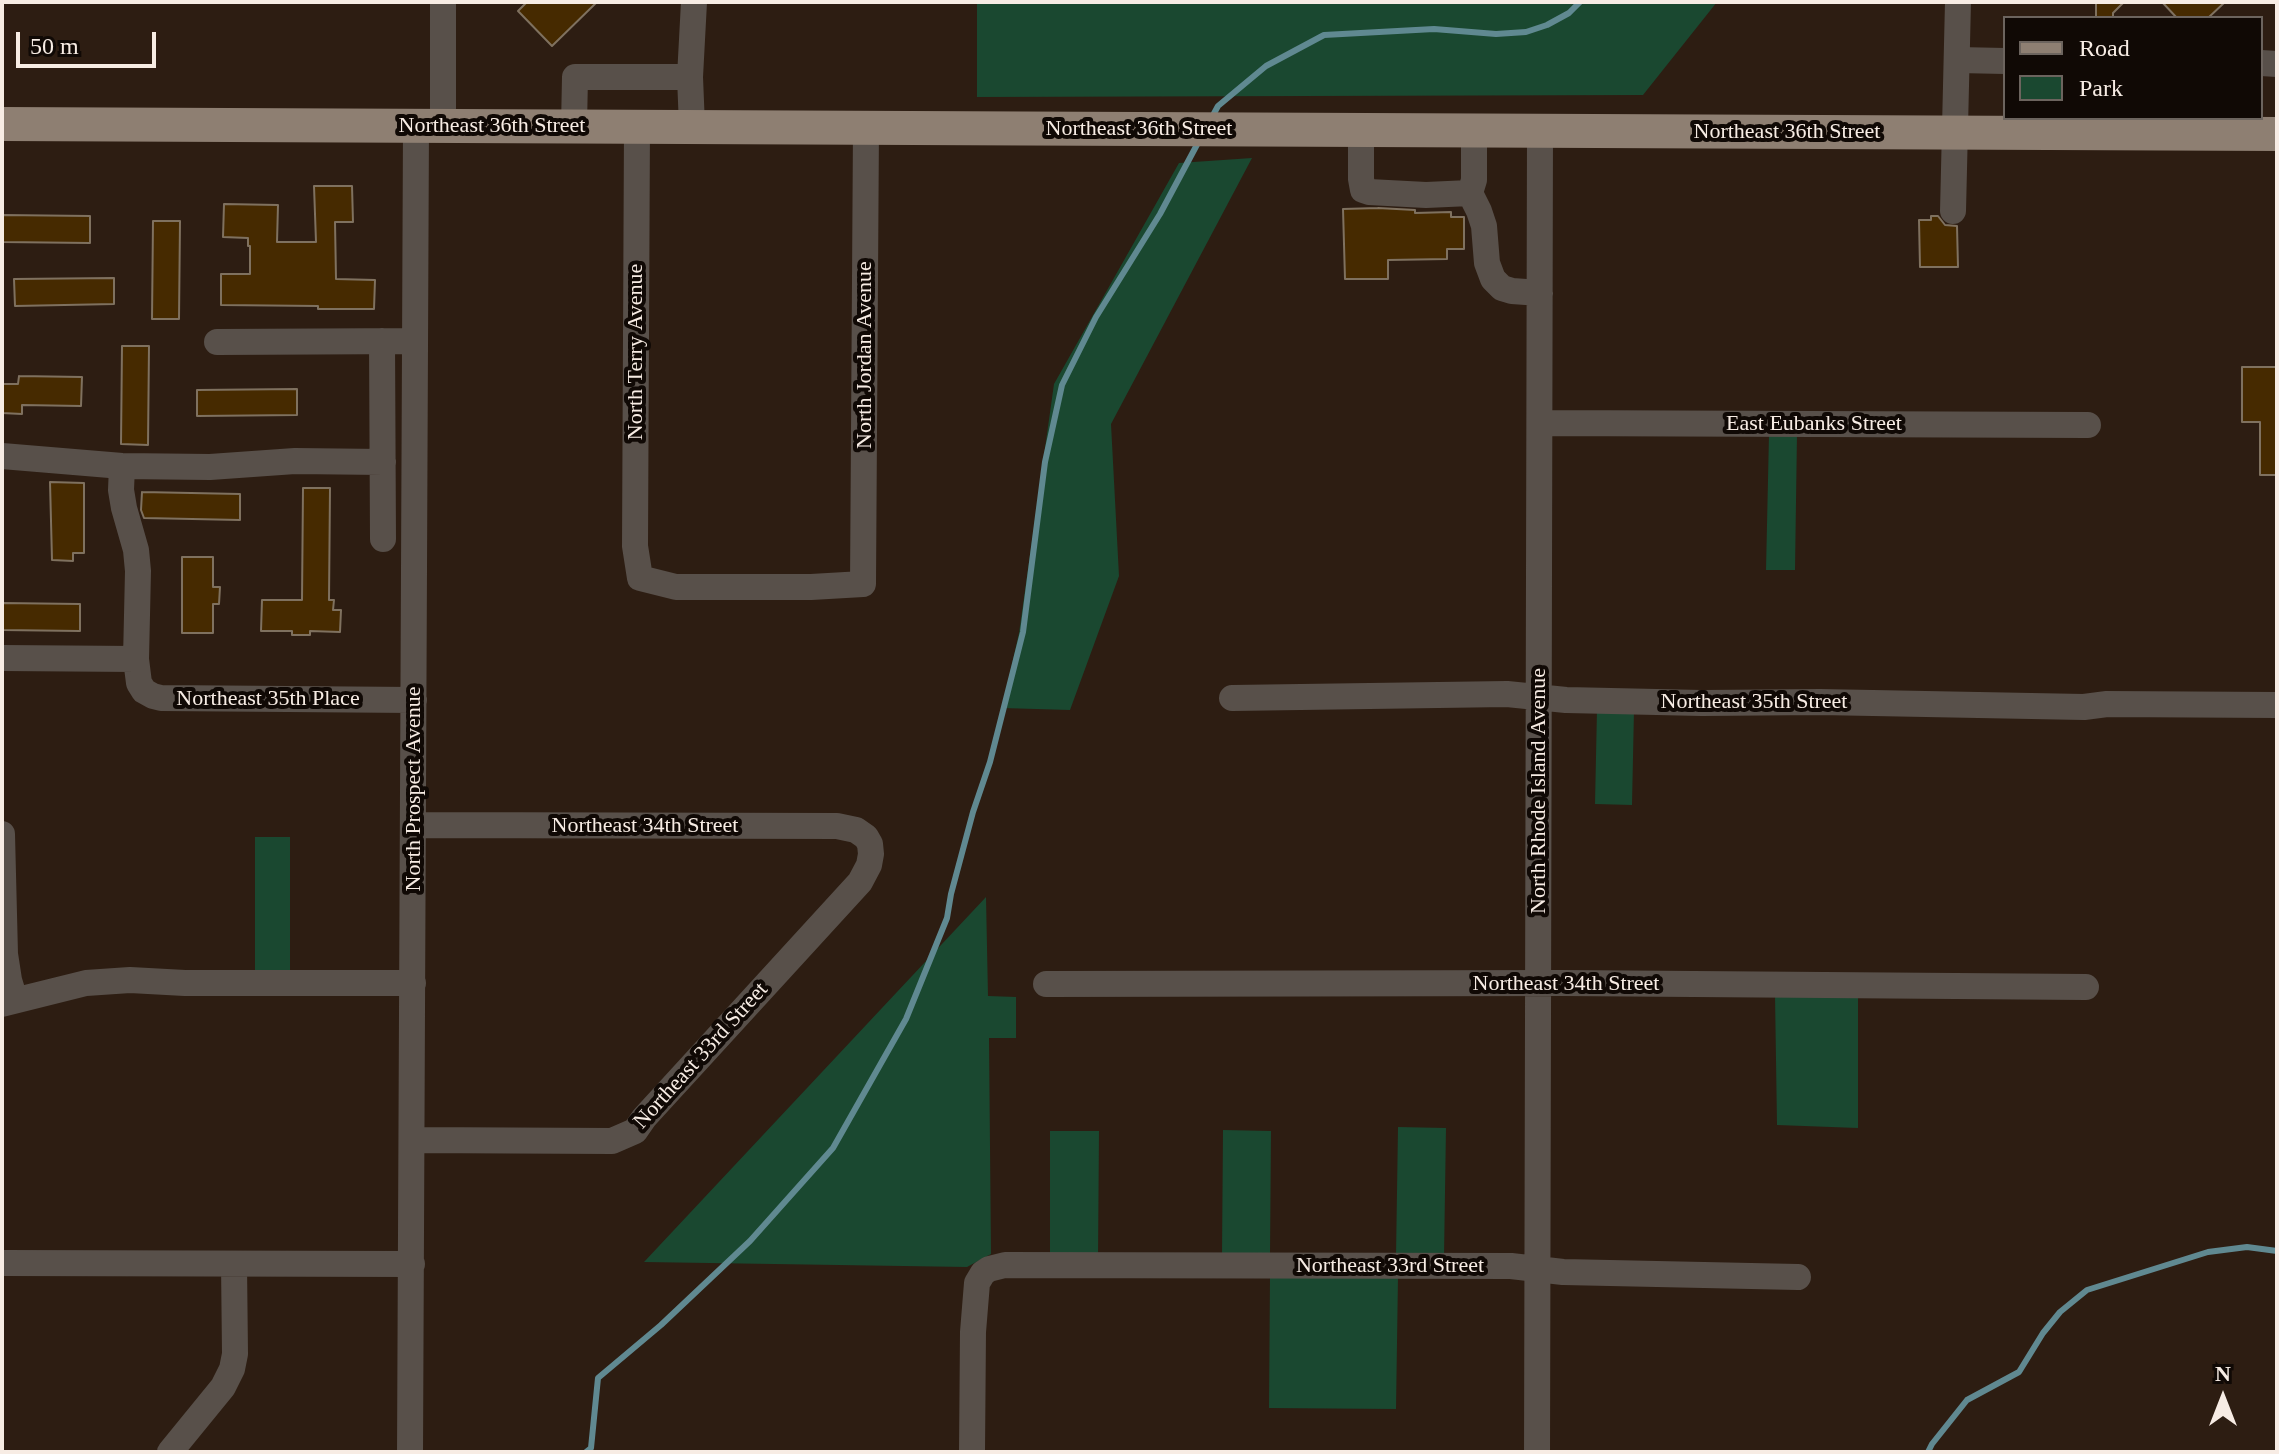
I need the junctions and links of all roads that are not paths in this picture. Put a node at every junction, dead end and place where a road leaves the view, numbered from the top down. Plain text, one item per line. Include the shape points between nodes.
1 (443, 2) edge
2 (694, 2) edge
3 (1958, 2) edge
4 (1958, 60) junction
5 (2003, 61) edge
6 (690, 77) junction
7 (2, 124) edge
8 (430, 126) junction
9 (574, 126) junction
10 (637, 126) junction
11 (692, 126) junction
12 (866, 127) junction
13 (1361, 130) junction
14 (1474, 131) junction
15 (1540, 131) junction
16 (1954, 133) junction
17 (2277, 134) edge
18 (1470, 193) junction
19 (1953, 211) dead end
20 (1540, 293) junction
21 (382, 341) junction
22 (415, 341) junction
23 (217, 342) dead end
24 (1540, 423) junction
25 (2088, 425) dead end
26 (2, 456) edge
27 (383, 462) junction
28 (122, 466) junction
29 (383, 539) dead end
30 (863, 584) joint
31 (2, 658) edge
32 (137, 666) junction
33 (1539, 697) junction
34 (1232, 698) dead end
35 (414, 700) junction
36 (2277, 705) edge
37 (414, 825) junction
38 (2, 834) edge
39 (870, 844) joint
40 (413, 983) junction
41 (1046, 984) dead end
42 (1539, 984) junction
43 (2086, 987) dead end
44 (9, 1002) edge
45 (412, 1140) junction
46 (2, 1263) edge
47 (234, 1264) junction
48 (412, 1264) junction
49 (1537, 1269) junction
50 (1798, 1277) dead end
51 (170, 1452) edge
52 (410, 1452) edge
53 (972, 1452) edge
54 (1537, 1452) edge

1 - 8 street, North Prospect Avenue
2 - 6 street
3 - 4 street
4 - 5 street
4 - 16 street
6 - 9 street via 575,77
6 - 11 street
7 - 8 main road, Northeast 36th Street
8 - 9 main road, Northeast 36th Street
8 - 22 street, North Prospect Avenue
9 - 10 main road, Northeast 36th Street
10 - 11 main road, Northeast 36th Street
10 - 30 street, North Terry Avenue via 635,546 640,578 676,587
11 - 12 main road, Northeast 36th Street
12 - 13 main road, Northeast 36th Street
12 - 30 street, North Jordan Avenue
13 - 14 main road, Northeast 36th Street
13 - 18 street via 1363,190
14 - 15 main road, Northeast 36th Street
14 - 18 street
15 - 16 main road, Northeast 36th Street
15 - 20 street, North Rhode Island Avenue
16 - 17 main road, Northeast 36th Street
16 - 19 street
18 - 20 street via 1484,226 1493,279 1512,291
20 - 24 street, North Rhode Island Avenue
21 - 22 street
21 - 23 street
21 - 27 street
22 - 35 street, North Prospect Avenue
24 - 25 street, East Eubanks Street
24 - 33 street, North Rhode Island Avenue
26 - 28 street
27 - 28 street
27 - 29 street
28 - 32 street via 121,490 138,571
31 - 32 street
32 - 35 street, Northeast 35th Place via 144,691 161,698
33 - 34 street, Northeast 35th Street
33 - 36 street, Northeast 35th Street via 1702,703
33 - 42 street, North Rhode Island Avenue
35 - 37 street, North Prospect Avenue
37 - 39 street, Northeast 34th Street via 837,826 856,830
37 - 40 street, North Prospect Avenue
38 - 44 street
39 - 45 street, Northeast 33rd Street via 869,865 860,882 635,1131 612,1141
40 - 44 street via 130,980 86,983
40 - 45 street, North Prospect Avenue
41 - 42 street, Northeast 34th Street
42 - 43 street, Northeast 34th Street
42 - 49 street, North Rhode Island Avenue
45 - 48 street, North Prospect Avenue
46 - 47 street
47 - 48 street
47 - 51 street via 232,1369
48 - 52 street, North Prospect Avenue
49 - 50 street, Northeast 33rd Street
49 - 53 street, Northeast 33rd Street via 1063,1264 989,1269 977,1283
49 - 54 street, North Rhode Island Avenue

